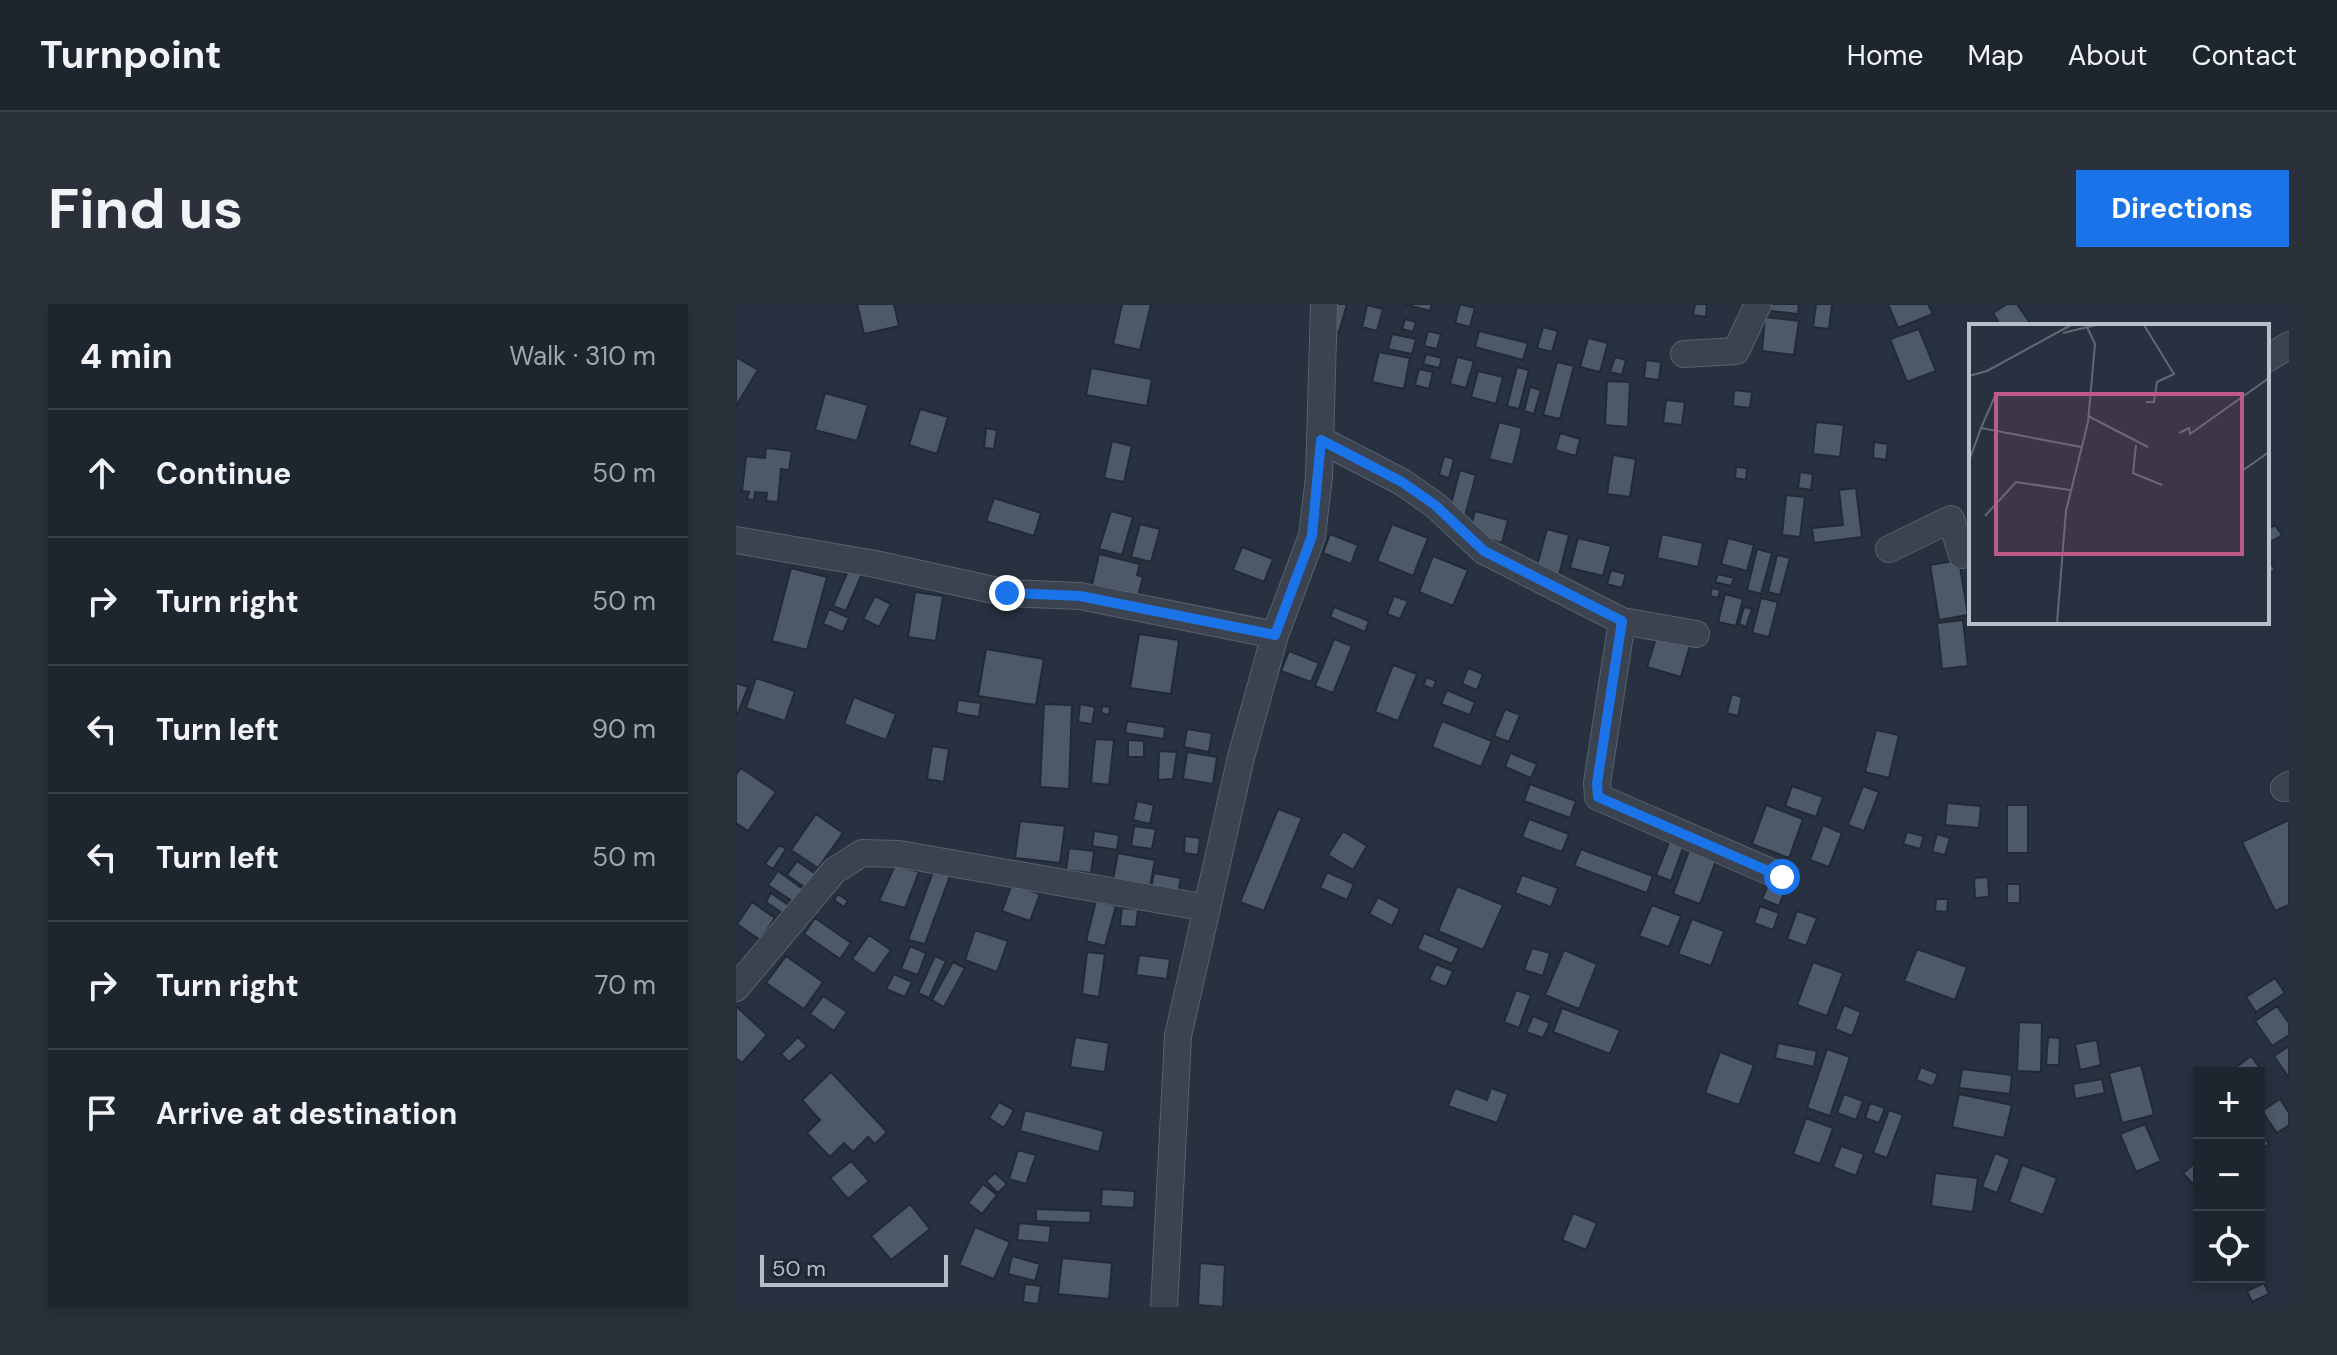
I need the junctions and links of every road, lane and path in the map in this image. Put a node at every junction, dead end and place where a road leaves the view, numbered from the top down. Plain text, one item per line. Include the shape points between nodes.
1 (1324, 304) edge
2 (1758, 304) edge
3 (2289, 345) edge
4 (1684, 354) dead end
5 (2269, 358) edge
6 (1321, 440) junction
7 (736, 540) edge
8 (1969, 547) edge
9 (1889, 549) dead end
10 (1622, 621) junction
11 (1696, 634) dead end
12 (1275, 635) junction
13 (1782, 877) dead end
14 (1207, 908) junction
15 (736, 988) edge
16 (1164, 1307) edge

1 - 6 street
2 - 4 street via 1736,351
3 - 5 street
6 - 10 street via 1402,482 1484,551
6 - 12 street via 1312,536
7 - 12 street via 1007,593 1080,596
8 - 9 street via 1962,555 1951,519
10 - 11 street
10 - 13 street via 1598,797
12 - 14 street
14 - 15 street via 899,854 862,853 834,871
14 - 16 street via 1178,1036

